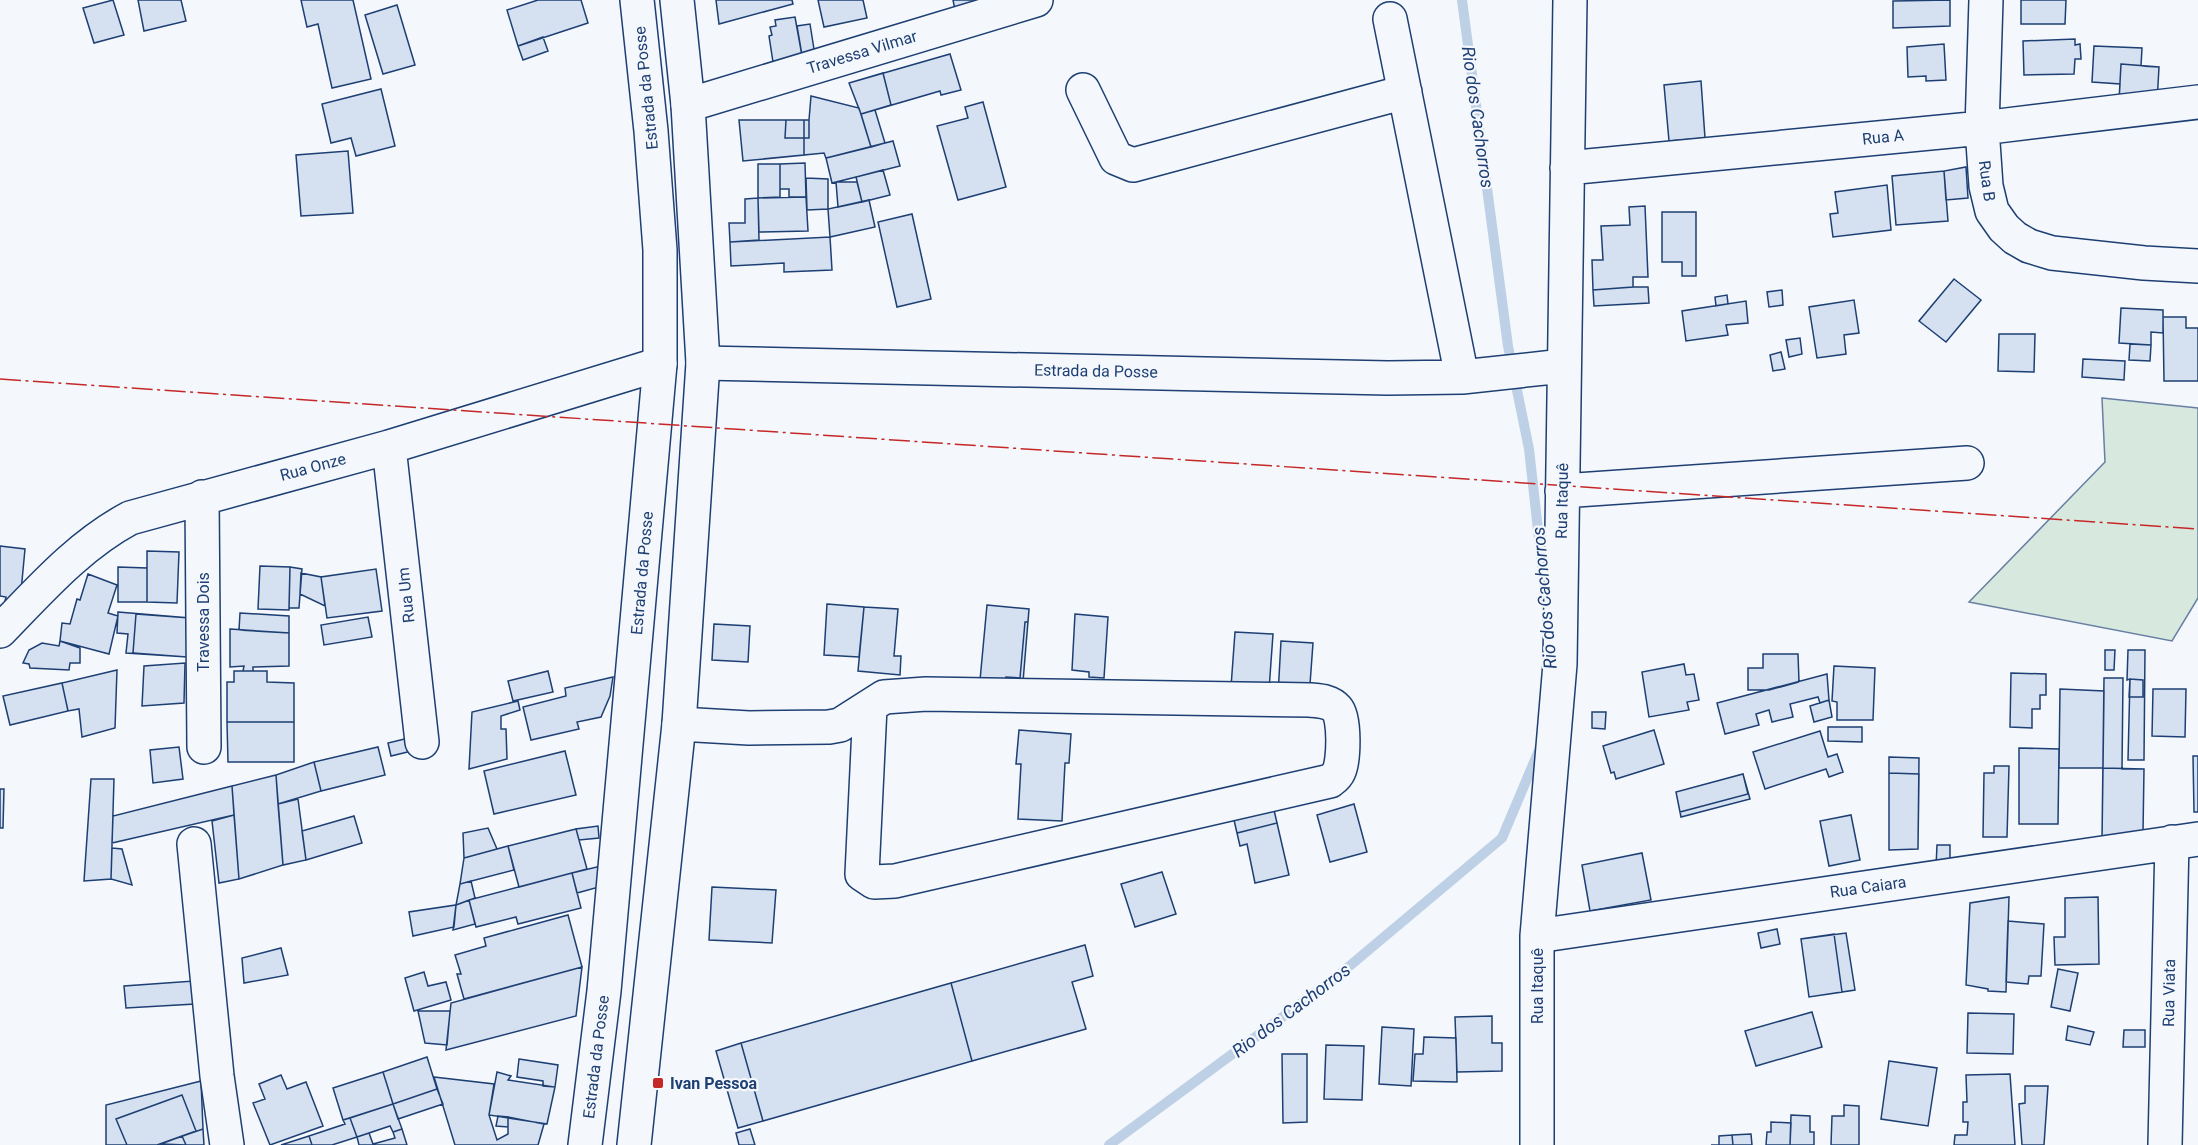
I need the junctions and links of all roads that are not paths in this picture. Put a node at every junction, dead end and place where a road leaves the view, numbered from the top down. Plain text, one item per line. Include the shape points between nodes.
1 (637, 0) edge
2 (677, 0) edge
3 (1036, 0) edge
4 (1570, 0) edge
5 (1986, 0) edge
6 (1390, 19) dead end
7 (1083, 90) dead end
8 (1405, 92) junction
9 (2198, 102) edge
10 (688, 105) junction
11 (1982, 128) junction
12 (1567, 168) junction
13 (2198, 267) edge
14 (703, 363) junction
15 (660, 364) junction
16 (1563, 366) junction
17 (1491, 375) junction
18 (389, 447) junction
19 (1967, 463) dead end
20 (1562, 491) junction
21 (202, 497) junction
22 (0, 631) edge
23 (870, 706) junction
24 (680, 724) junction
25 (422, 742) dead end
26 (204, 747) dead end
27 (2185, 840) edge
28 (194, 844) dead end
29 (1537, 936) junction
30 (227, 1145) edge
31 (585, 1145) edge
32 (634, 1145) edge
33 (1537, 1145) edge
34 (2165, 1145) edge

1 - 15 street, Estrada da Posse via 660,250
2 - 10 street
3 - 10 street, Travessa Vilmar
4 - 12 street, Rua Itaquê
5 - 11 street, Rua B
6 - 8 street
7 - 8 street via 1116,158 1133,165
8 - 17 street
9 - 11 street, Rua A
10 - 14 street
11 - 12 street, Rua A
11 - 13 street, Rua B via 1992,211 2015,238 2052,253
12 - 16 street, Rua Itaquê
14 - 17 street, Estrada da Posse via 1365,377
14 - 24 street
15 - 18 street, Rua Onze
15 - 31 street, Estrada da Posse via 604,991
16 - 17 street, Estrada da Posse
16 - 20 street, Rua Itaquê
18 - 21 street, Rua Onze
18 - 25 street, Rua Um
19 - 20 street
20 - 29 street, Rua Itaquê via 1560,664
21 - 22 street, Rua Onze via 130,518 105,531 69,560
21 - 26 street, Travessa Dois
23 - 23 street via 862,874 874,882 895,881 1330,782 1337,776 1342,759 1341,716 1323,701 926,694 884,698
23 - 24 street via 840,725 829,727
24 - 32 street
27 - 29 street, Rua Caiara
27 - 34 street, Rua Viata
28 - 30 street
29 - 33 street, Rua Itaquê

